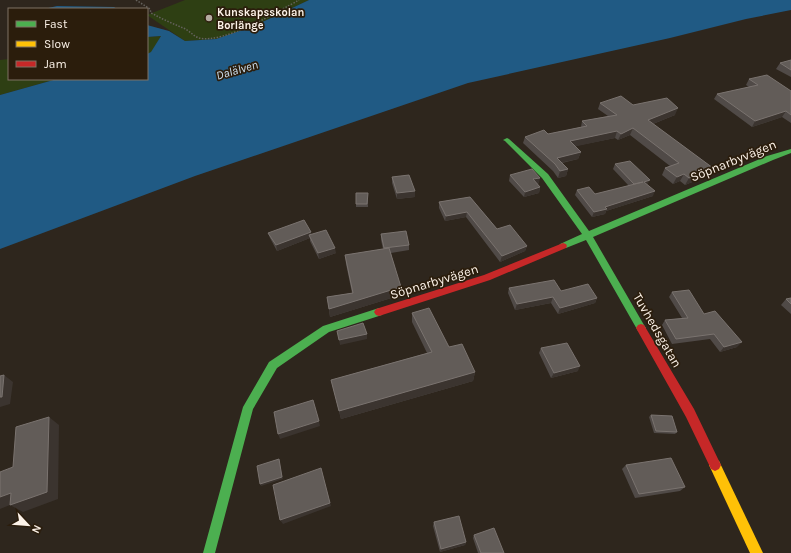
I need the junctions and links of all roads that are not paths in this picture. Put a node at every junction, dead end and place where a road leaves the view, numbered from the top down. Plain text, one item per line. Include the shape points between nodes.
1 (507, 140) dead end
2 (791, 151) edge
3 (588, 236) junction
4 (209, 553) edge
5 (757, 553) edge

1 - 3 street, Tuvhedsgatan via 545,176
2 - 3 street, Söpnarbyvägen
3 - 4 street, Söpnarbyvägen via 487,278 326,329 273,365 248,408
3 - 5 street, Tuvhedsgatan via 690,413

